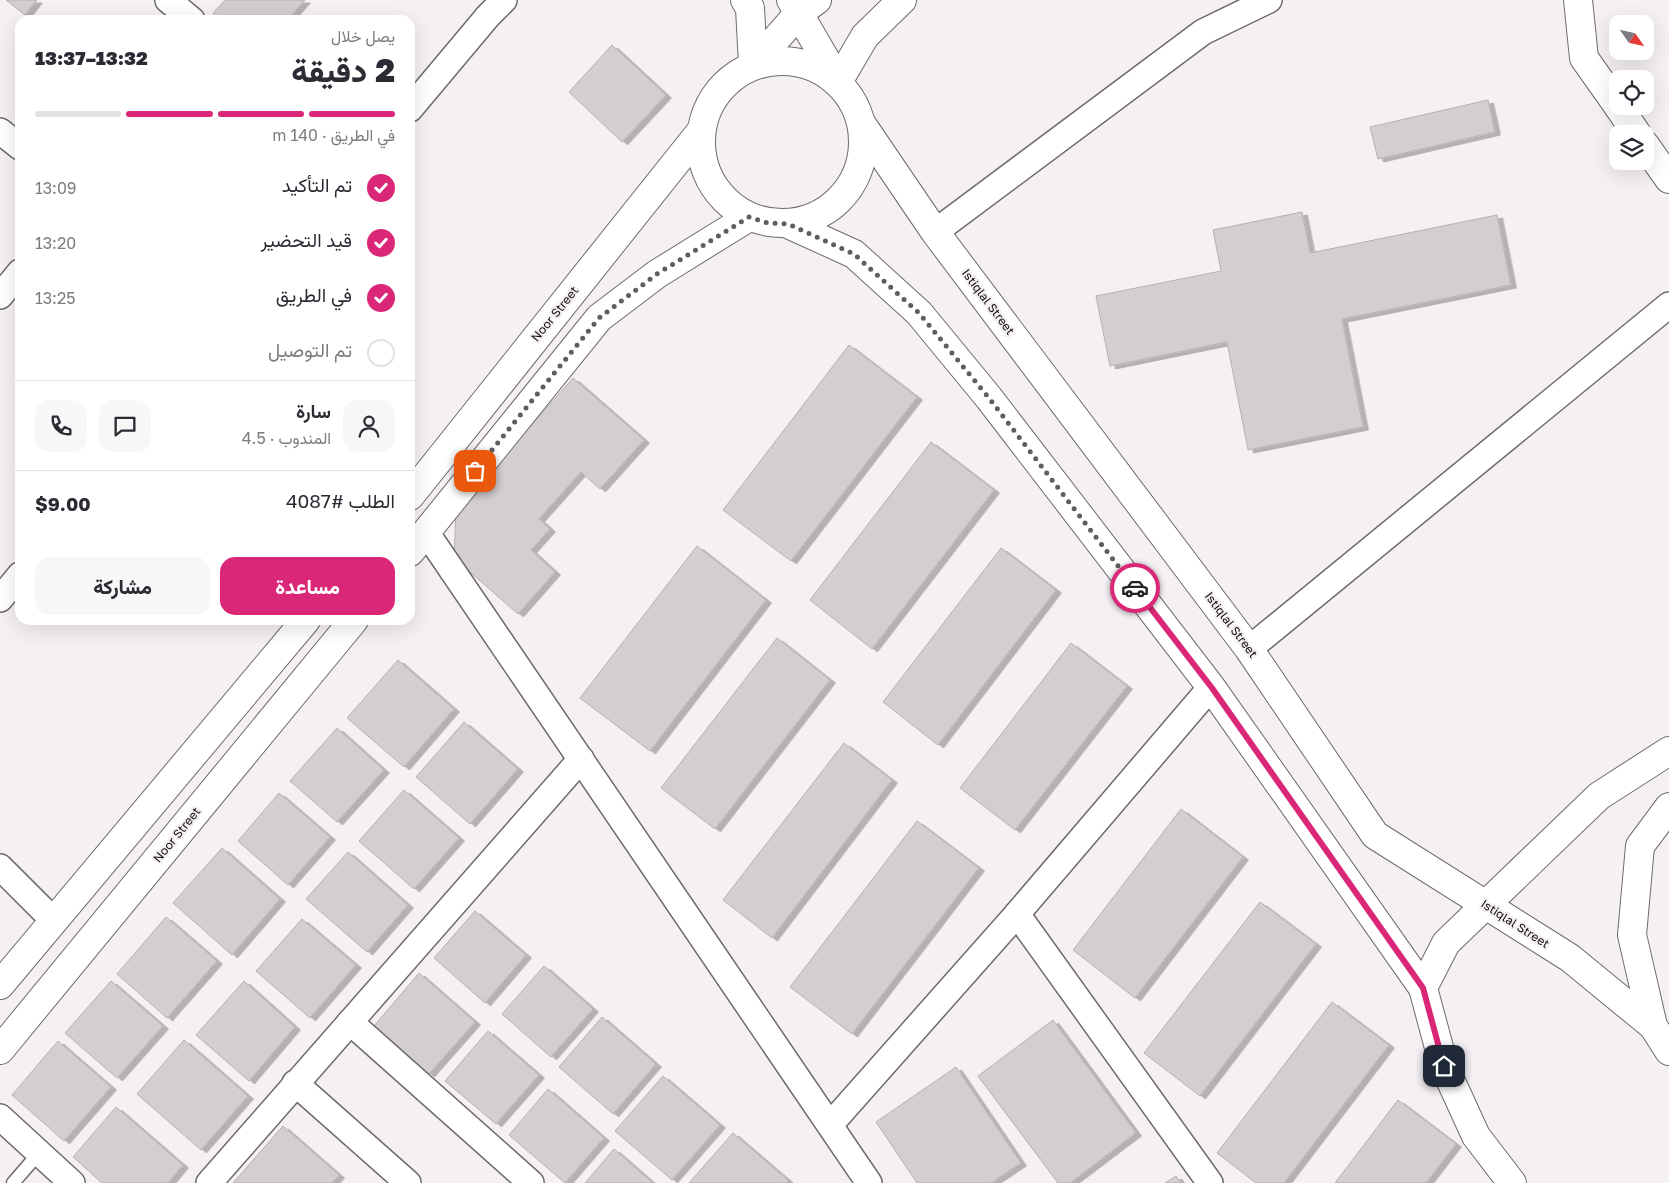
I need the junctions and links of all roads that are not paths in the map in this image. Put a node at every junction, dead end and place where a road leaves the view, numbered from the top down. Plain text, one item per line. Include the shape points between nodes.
1 (168, 0) edge
2 (745, 0) edge
3 (902, 0) edge
4 (1269, 0) edge
5 (1578, 0) edge
6 (802, 4) edge
7 (490, 5) edge
8 (186, 15) edge
9 (753, 65) junction
10 (838, 82) junction
11 (1609, 93) edge
12 (415, 102) edge
13 (863, 126) junction
14 (0, 131) edge
15 (701, 131) junction
16 (15, 143) edge
17 (1654, 158) edge
18 (1669, 179) edge
19 (749, 217) junction
20 (788, 224) junction
21 (935, 232) junction
22 (15, 278) edge
23 (0, 296) edge
24 (1669, 305) edge
25 (415, 490) edge
26 (418, 542) edge
27 (15, 581) edge
28 (0, 599) edge
29 (302, 625) edge
30 (350, 625) edge
31 (1250, 649) junction
32 (1212, 688) junction
33 (1669, 751) edge
34 (581, 759) junction
35 (1669, 807) edge
36 (0, 867) edge
37 (1486, 905) junction
38 (1017, 914) junction
39 (54, 920) junction
40 (0, 985) edge
41 (1423, 988) junction
42 (350, 1022) junction
43 (1653, 1026) junction
44 (0, 1050) edge
45 (1669, 1051) edge
46 (296, 1083) junction
47 (0, 1117) edge
48 (830, 1125) junction
49 (39, 1153) junction
50 (13, 1183) edge
51 (72, 1183) edge
52 (209, 1183) edge
53 (408, 1183) edge
54 (531, 1183) edge
55 (869, 1183) edge
56 (1210, 1183) edge
57 (1512, 1183) edge

1 - 8 street
2 - 9 main road via 750,8
3 - 10 main road via 865,36
4 - 21 street via 1203,32
5 - 11 main road via 1584,58
6 - 9 main road
6 - 10 main road
7 - 12 street
9 - 10 main road via 775,60 798,61 820,69
9 - 15 main road via 718,91 707,110
10 - 13 main road via 858,109
13 - 20 main road via 863,153 855,180 838,202 815,217
13 - 21 main road, Istiqlal Street
14 - 16 street
15 - 19 main road via 702,157 711,182 727,203
15 - 25 main road, Noor Street
17 - 18 main road
19 - 20 main road via 768,223
19 - 26 main road via 657,274 599,318
20 - 32 main road via 854,254 919,313 989,398
21 - 31 main road, Istiqlal Street
22 - 23 street
24 - 31 street
26 - 34 street
27 - 28 street
29 - 39 main road
30 - 44 main road, Noor Street
31 - 37 main road, Istiqlal Street via 1375,835
32 - 38 street
32 - 41 main road
33 - 37 main road via 1599,796
34 - 42 street
34 - 48 street
35 - 43 main road via 1640,846 1632,935
36 - 39 street
37 - 41 main road via 1446,943
37 - 43 main road, Istiqlal Street via 1570,958
38 - 48 street
38 - 56 street
39 - 40 main road
41 - 57 main road via 1444,1066 1476,1136
42 - 46 street
42 - 54 street
43 - 45 main road, Istiqlal Street
46 - 52 street
46 - 53 street
47 - 49 street
48 - 55 street
49 - 50 lane
49 - 51 street

